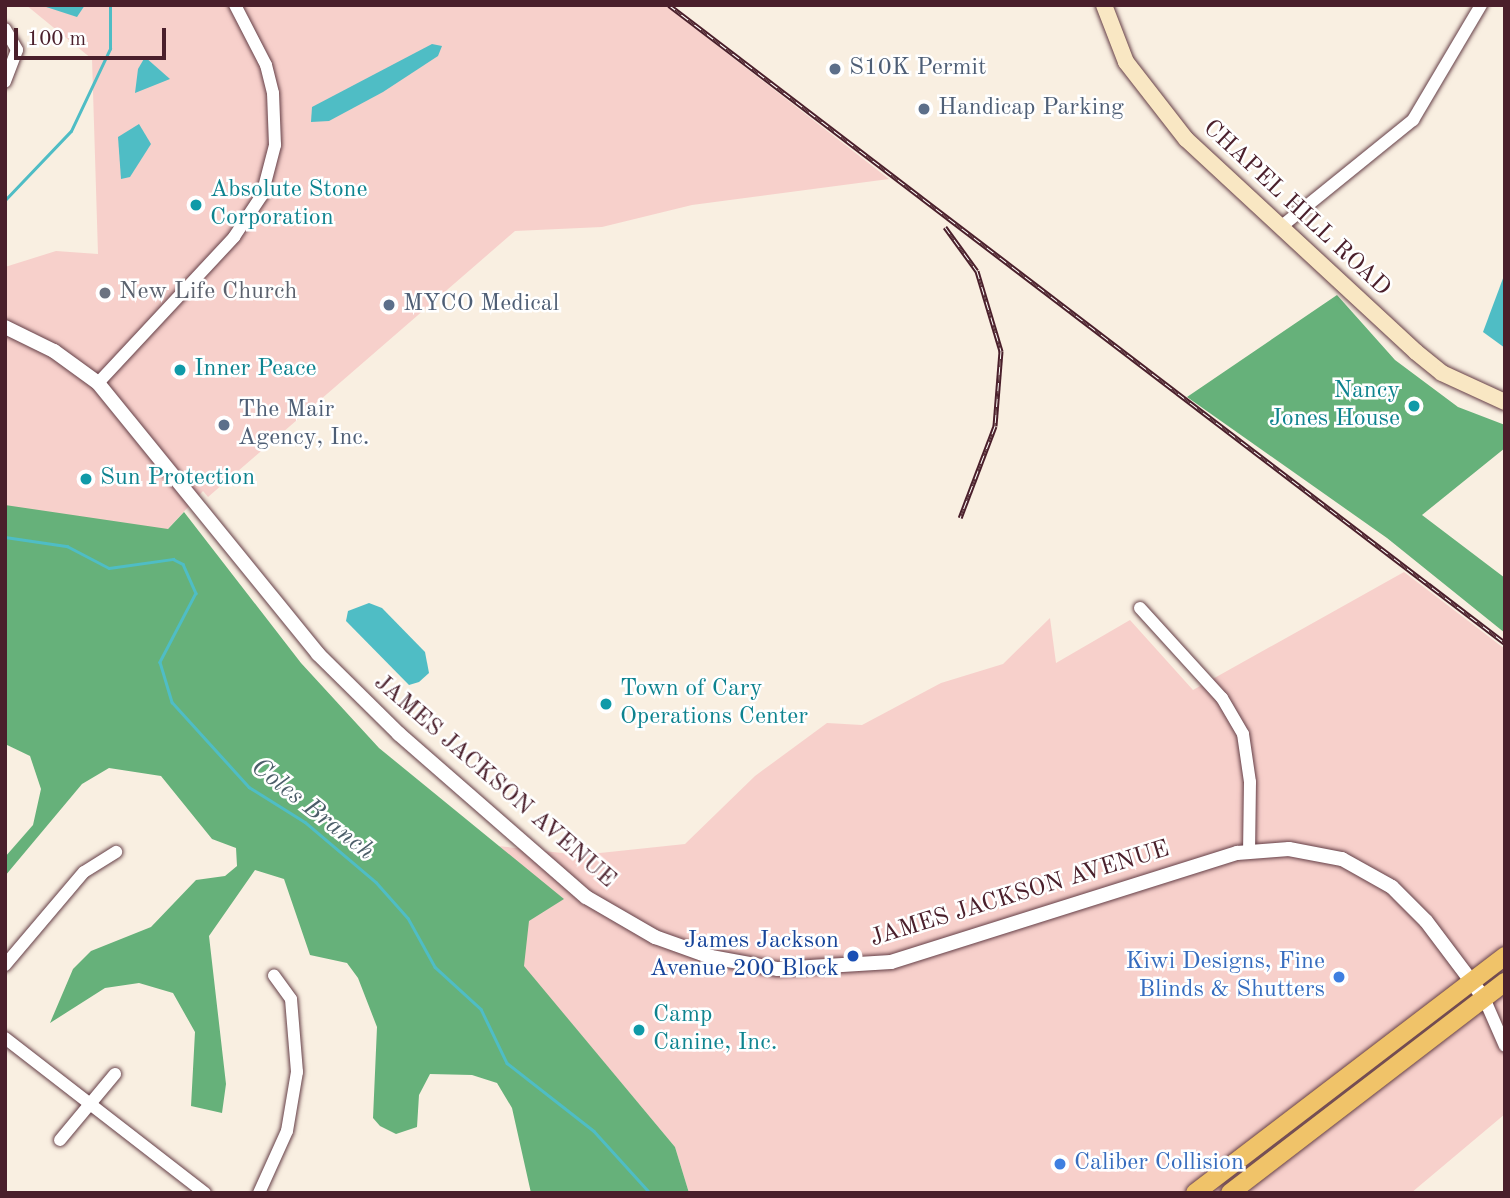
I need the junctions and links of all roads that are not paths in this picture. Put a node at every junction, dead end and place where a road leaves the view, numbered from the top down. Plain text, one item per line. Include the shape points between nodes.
1 (234, 5) edge
2 (1104, 5) edge
3 (1481, 5) edge
4 (5, 29) edge
5 (5, 82) edge
6 (1282, 226) junction
7 (5, 327) edge
8 (98, 383) junction
9 (1505, 402) edge
10 (1140, 608) dead end
11 (1249, 851) junction
12 (116, 852) dead end
13 (1505, 956) edge
14 (5, 965) edge
15 (274, 976) dead end
16 (1472, 979) junction
17 (1505, 982) edge
18 (1484, 998) junction
19 (5, 1038) edge
20 (1505, 1046) edge
21 (115, 1074) dead end
22 (88, 1106) junction
23 (61, 1140) dead end
24 (205, 1193) edge
25 (259, 1193) edge
26 (1195, 1193) edge
27 (1230, 1193) edge

1 - 8 street via 266,65 273,93 275,145 261,195 234,237
2 - 6 main road, CHAPEL HILL ROAD via 1126,62 1149,94 1186,139
3 - 6 street via 1413,120
4 - 5 street via 17,50
6 - 9 main road, CHAPEL HILL ROAD via 1433,366
7 - 8 street, JAMES JACKSON AVENUE via 54,351
8 - 11 street, JAMES JACKSON AVENUE via 317,654 561,877 655,937 711,957 778,969 893,962
10 - 11 street via 1222,698 1242,734 1250,769
11 - 16 street, JAMES JACKSON AVENUE via 1307,850 1371,873 1426,921
12 - 14 street via 84,872
13 - 16 main road
15 - 25 street via 291,999 297,1072 287,1132
16 - 18 street, JAMES JACKSON AVENUE
16 - 26 main road
17 - 18 main road
18 - 20 street
18 - 27 main road
19 - 22 street
21 - 22 street
22 - 23 street
22 - 24 street

